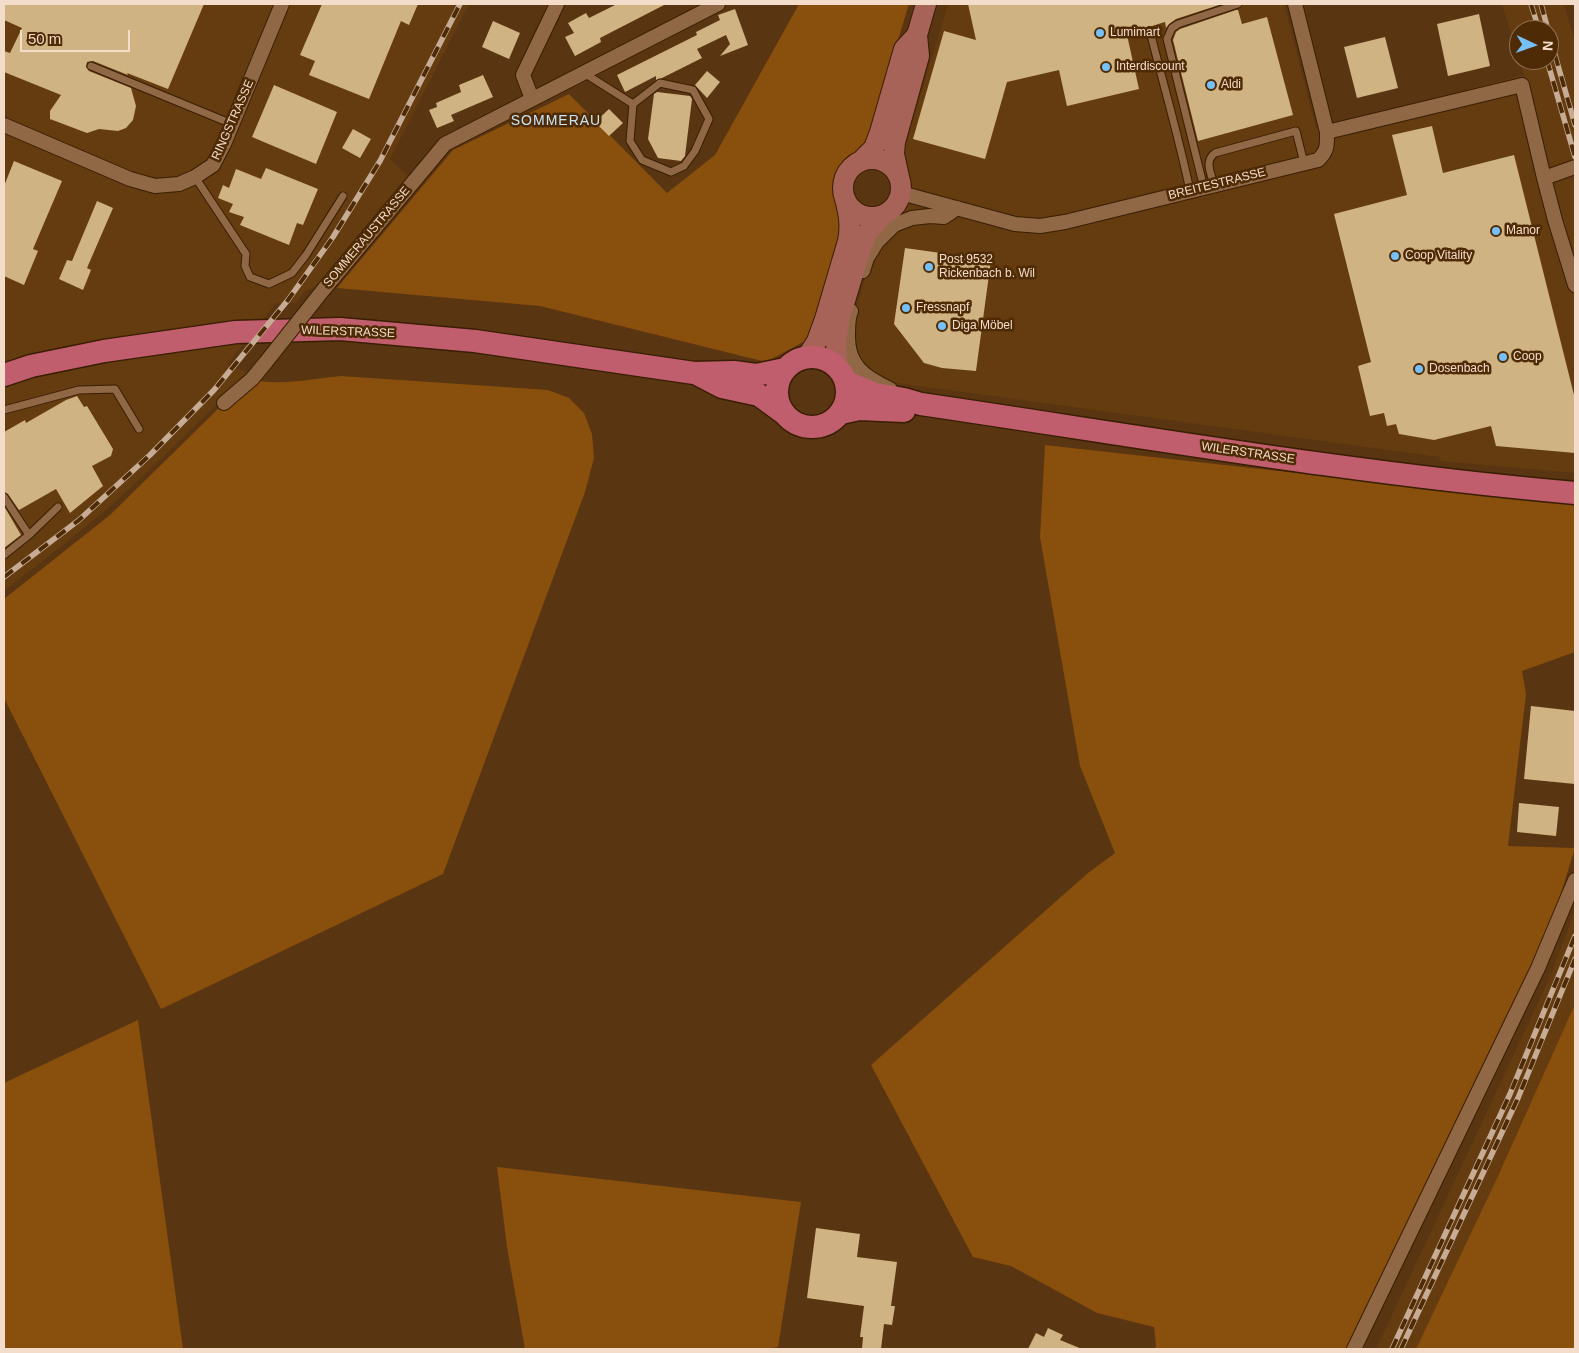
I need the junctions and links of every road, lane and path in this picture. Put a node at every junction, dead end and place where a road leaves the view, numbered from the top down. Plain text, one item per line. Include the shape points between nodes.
1 (282, 4) edge
2 (557, 4) edge
3 (718, 4) edge
4 (926, 4) edge
5 (1238, 4) edge
6 (1294, 4) edge
7 (1150, 31) dead end
8 (917, 35) junction
9 (91, 66) dead end
10 (584, 73) junction
11 (532, 99) junction
12 (633, 104) junction
13 (232, 124) junction
14 (4, 125) edge
15 (1327, 132) junction
16 (861, 161) junction
17 (1304, 164) junction
18 (1575, 167) edge
19 (195, 177) junction
20 (1544, 178) junction
21 (900, 185) junction
22 (1203, 188) junction
23 (343, 196) dead end
24 (845, 199) junction
25 (957, 208) junction
26 (883, 215) junction
27 (1575, 285) edge
28 (807, 357) junction
29 (785, 369) junction
30 (694, 373) junction
31 (841, 374) junction
32 (4, 375) edge
33 (224, 403) dead end
34 (921, 404) junction
35 (4, 410) edge
36 (840, 413) junction
37 (784, 414) junction
38 (139, 429) dead end
39 (1575, 493) edge
40 (4, 497) edge
41 (58, 507) dead end
42 (29, 535) junction
43 (4, 555) edge
44 (1575, 880) edge
45 (1354, 1349) edge

1 - 13 street, RINGSTRASSE
2 - 11 street via 523,75
3 - 10 street, SOMMERAUSTRASSE
4 - 8 main road
5 - 22 lane via 1178,24 1167,39
6 - 15 street, BREITESTRASSE
7 - 22 lane via 1185,163
8 - 16 main road via 904,49 874,148
8 - 21 main road via 919,56 895,142
9 - 13 lane
10 - 11 street, SOMMERAUSTRASSE
10 - 12 lane
11 - 33 street, SOMMERAUSTRASSE, bridge via 445,144 252,379
12 - 12 lane via 660,84 693,90 708,119 695,151 684,166 671,172 642,160 630,141
13 - 19 street, RINGSTRASSE via 213,165
14 - 19 street, RINGSTRASSE via 121,175 155,186 179,184
15 - 17 street, BREITESTRASSE via 1324,154 1318,160
15 - 20 street via 1522,85
16 - 21 main road via 886,162 894,168
16 - 24 main road via 846,175
17 - 22 street, BREITESTRASSE
17 - 22 lane via 1296,131 1215,152 1208,161
18 - 20 street
19 - 23 lane via 246,254 245,266 250,277 269,284 292,273
20 - 27 street
21 - 25 street, BREITESTRASSE
21 - 26 main road via 898,201
22 - 25 street, BREITESTRASSE via 1040,226 1015,224
24 - 26 main road via 863,216
24 - 28 main road via 850,216 848,241 825,319
25 - 34 street via 944,217 912,218 894,224 877,242 868,258 849,315 848,347 859,370 889,389 906,392
26 - 31 main road via 866,234 840,317 836,341
28 - 29 main road
28 - 31 main road via 828,361
29 - 30 main road, WILERSTRASSE via 756,374
29 - 37 main road via 777,391
30 - 32 main road, WILERSTRASSE via 476,340 340,330 226,333 104,351
30 - 37 main road, WILERSTRASSE via 722,387 758,395
31 - 34 main road, WILERSTRASSE via 875,394
31 - 36 main road via 846,398
34 - 36 main road, WILERSTRASSE via 902,412 859,409
34 - 39 main road, WILERSTRASSE via 1414,476
35 - 38 lane via 78,390 115,389
36 - 37 main road via 833,420 813,427 802,426
40 - 42 lane
41 - 42 lane
42 - 43 lane
44 - 45 street via 1538,968

